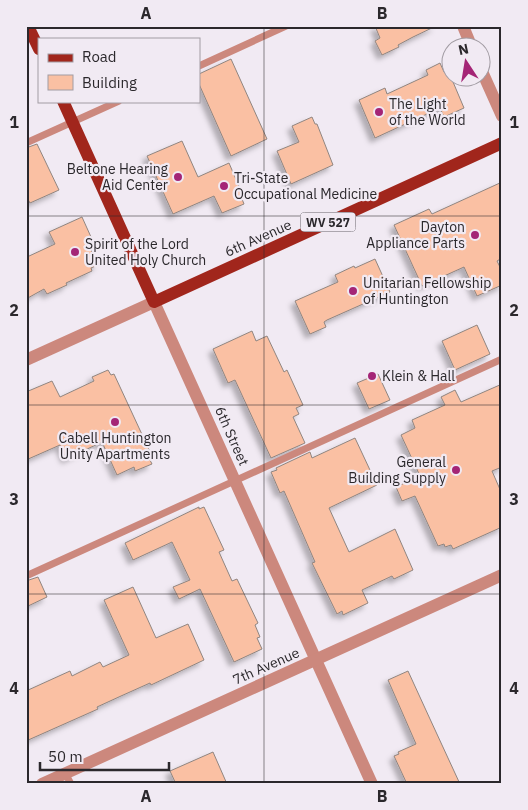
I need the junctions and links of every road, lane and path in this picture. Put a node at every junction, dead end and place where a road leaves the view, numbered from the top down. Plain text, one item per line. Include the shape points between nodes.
1 (28, 26) edge
2 (286, 26) edge
3 (463, 26) edge
4 (468, 38) edge
5 (38, 47) edge
6 (200, 66) edge
7 (489, 88) edge
8 (63, 102) edge
9 (117, 102) edge
10 (502, 116) edge
11 (72, 122) junction
12 (26, 143) edge
13 (502, 143) edge
14 (154, 302) junction
15 (502, 359) edge
16 (26, 360) edge
17 (236, 481) junction
18 (502, 575) edge
19 (26, 576) edge
20 (317, 659) junction
21 (68, 779) edge
22 (42, 784) edge
23 (372, 784) edge

1 - 5 main road
2 - 6 lane
3 - 4 street
7 - 10 street
8 - 11 main road, 6th Street
9 - 11 lane
11 - 12 lane
11 - 14 main road, 6th Street
13 - 14 main road, 6th Avenue / WV 527
14 - 16 street, 6th Avenue
14 - 17 street, 6th Street
15 - 17 lane
17 - 19 lane
17 - 20 street, 6th Street
18 - 20 street, 7th Avenue
20 - 21 street, 7th Avenue
20 - 23 street, 6th Street
21 - 22 street, 7th Avenue

